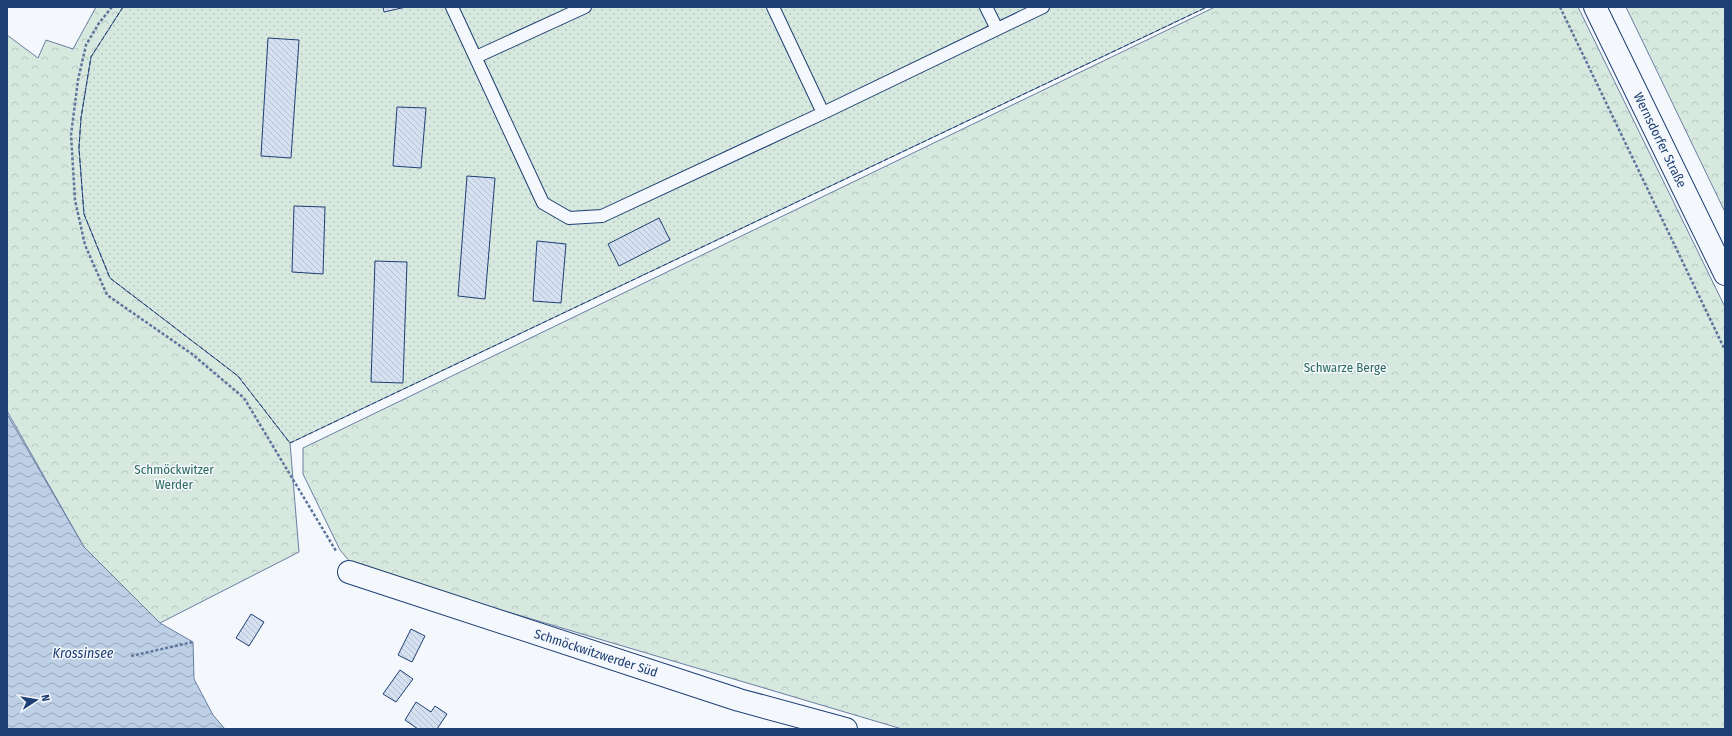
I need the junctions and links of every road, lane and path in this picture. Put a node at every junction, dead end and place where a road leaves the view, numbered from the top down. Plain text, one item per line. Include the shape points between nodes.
1 (112, 7) edge
2 (452, 7) edge
3 (585, 7) edge
4 (773, 7) edge
5 (986, 7) edge
6 (1043, 7) edge
7 (1560, 7) edge
8 (1595, 7) edge
9 (997, 29) junction
10 (476, 57) junction
11 (823, 113) junction
12 (1725, 274) edge
13 (1725, 350) edge
14 (349, 572) joint
15 (193, 642) dead end
16 (131, 656) dead end
17 (846, 729) edge

1 - 14 path via 86,45 78,80 71,135 75,200 85,245 107,295 192,354 244,398
2 - 10 lane
3 - 10 lane
4 - 11 lane
5 - 9 lane
6 - 9 lane
7 - 13 path
8 - 12 street, Wernsdorfer Straße
9 - 11 lane
10 - 11 lane via 543,203 569,218 602,216
14 - 17 street, Schmöckwitzwerder Süd via 739,700
15 - 16 path

